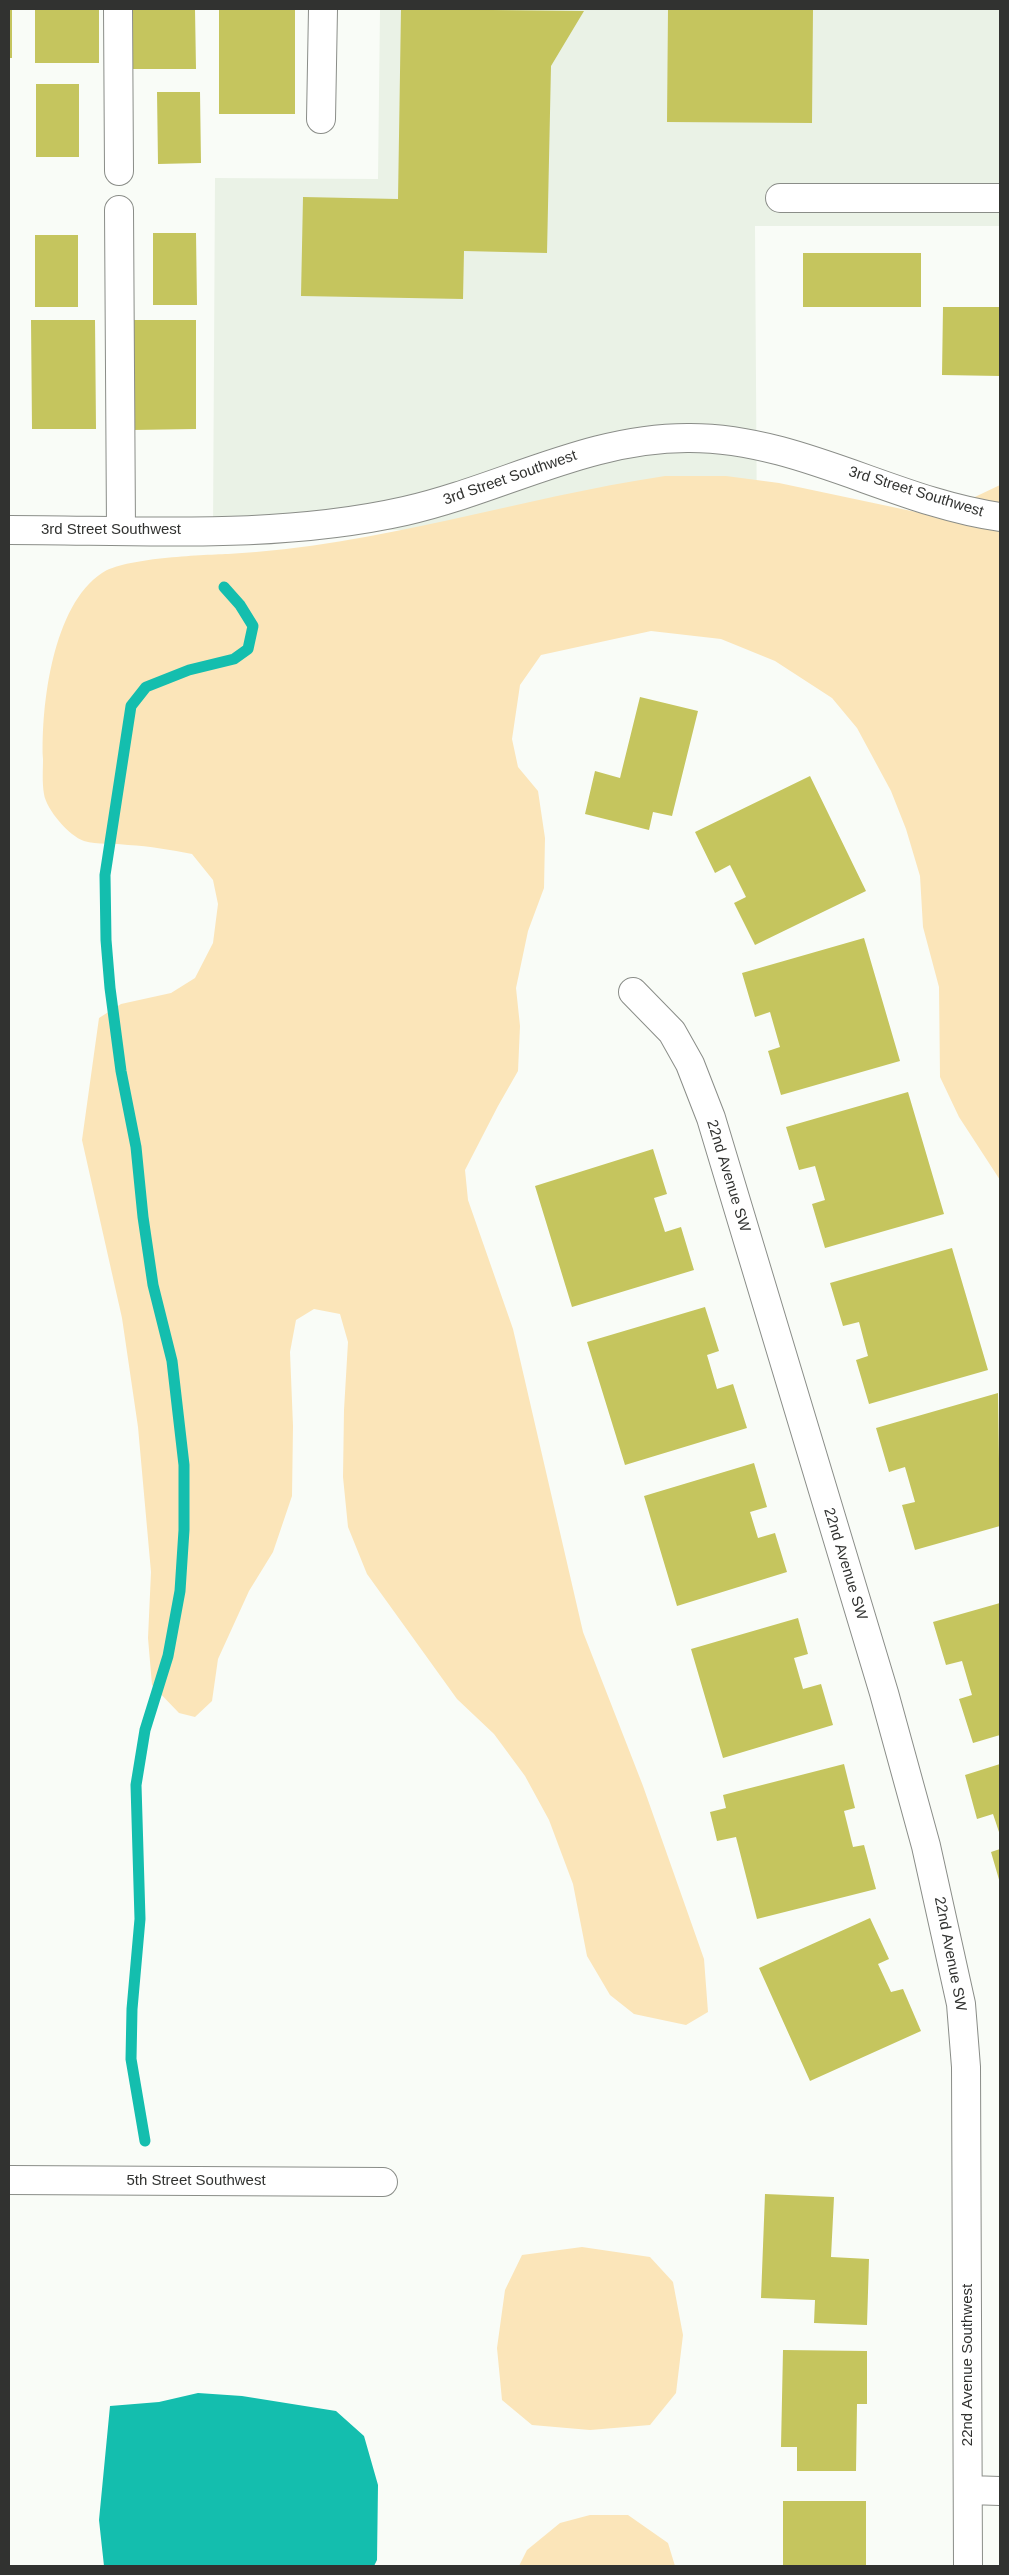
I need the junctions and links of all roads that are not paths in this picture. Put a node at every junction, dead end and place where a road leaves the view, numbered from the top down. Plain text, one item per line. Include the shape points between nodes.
1 (118, 9) edge
2 (323, 9) edge
3 (321, 119) dead end
4 (119, 171) dead end
5 (780, 198) dead end
6 (1000, 198) edge
7 (119, 210) dead end
8 (1000, 517) edge
9 (9, 530) edge
10 (120, 530) junction
11 (633, 992) dead end
12 (967, 2164) joint
13 (9, 2180) edge
14 (383, 2182) dead end
15 (969, 2490) junction
16 (1000, 2490) edge
17 (968, 2566) edge

1 - 4 street
2 - 3 street
5 - 6 street
7 - 10 street
8 - 10 street, 3rd Street Southwest via 919,496 770,448 692,438 647,439 614,445 576,455 452,499 361,519 251,530
9 - 10 street, 3rd Street Southwest
11 - 12 street, 22nd Avenue SW via 672,1032 690,1064 711,1118 884,1693 926,1846 961,2004
12 - 15 street, 22nd Avenue Southwest
13 - 14 street, 5th Street Southwest
15 - 16 street
15 - 17 street, 22nd Avenue Southwest

